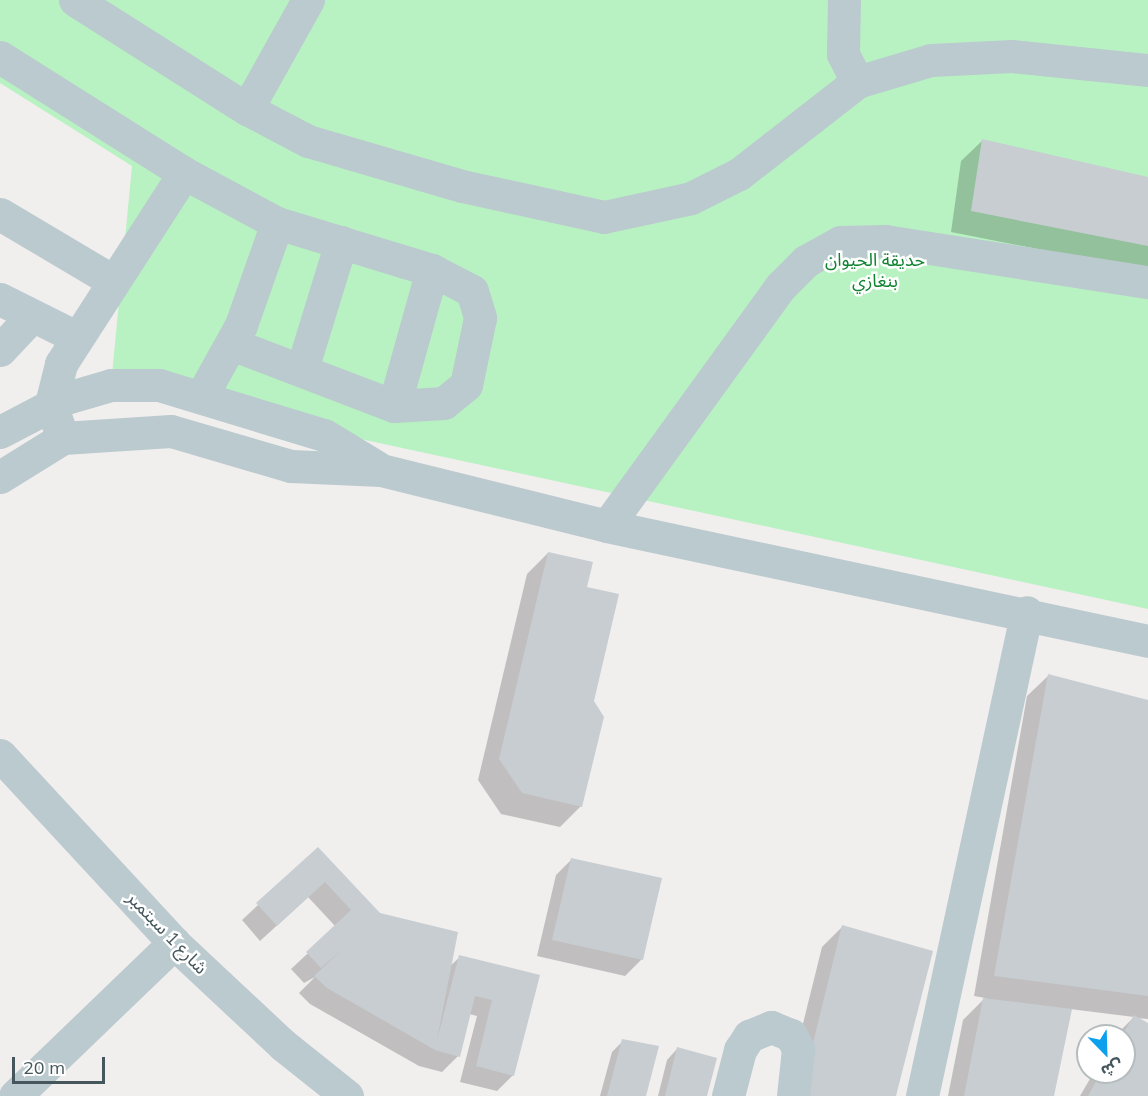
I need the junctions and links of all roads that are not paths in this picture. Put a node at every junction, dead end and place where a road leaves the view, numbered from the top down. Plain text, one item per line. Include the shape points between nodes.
1 (75, 0) edge
2 (308, 0) edge
3 (844, 0) edge
4 (0, 57) edge
5 (1148, 70) edge
6 (857, 82) junction
7 (247, 109) junction
8 (184, 173) junction
9 (0, 214) edge
10 (277, 223) junction
11 (341, 242) junction
12 (432, 270) junction
13 (113, 281) junction
14 (1148, 282) edge
15 (0, 299) edge
16 (31, 317) junction
17 (76, 337) junction
18 (232, 344) junction
19 (0, 350) edge
20 (302, 369) junction
21 (201, 397) junction
22 (51, 404) junction
23 (394, 406) junction
24 (0, 432) edge
25 (63, 438) junction
26 (381, 470) junction
27 (0, 477) edge
28 (607, 526) junction
29 (1027, 612) junction
30 (1148, 641) edge
31 (0, 755) edge
32 (174, 943) junction
33 (15, 1096) edge
34 (347, 1096) edge
35 (728, 1096) edge
36 (793, 1096) edge
37 (922, 1096) edge

1 - 7 street
2 - 7 street
3 - 6 street via 843,54
4 - 8 street
5 - 6 street via 977,58 931,60
6 - 7 street via 739,174 691,198 604,217 462,186 308,141
8 - 10 street
8 - 13 street
9 - 13 street
10 - 11 street
10 - 18 street
11 - 12 street
11 - 20 street
12 - 23 street
12 - 23 street via 472,291 480,318 466,385 444,403
13 - 17 street
14 - 28 street via 885,241 840,242 806,261 781,285
15 - 16 street
16 - 17 street
16 - 19 street
17 - 22 street via 61,364
18 - 20 street
18 - 21 street
20 - 23 street
21 - 22 street via 159,385 111,385
21 - 26 street via 324,435
22 - 24 street
22 - 25 street
25 - 26 street via 171,431 291,466
25 - 27 street
26 - 28 street
28 - 29 street
29 - 30 street
29 - 37 street
31 - 32 street, شارع 1 سبتمبر
32 - 33 street
32 - 34 street, شارع 1 سبتمبر via 283,1045
35 - 36 street via 740,1050 749,1036 771,1027 791,1035 798,1049

